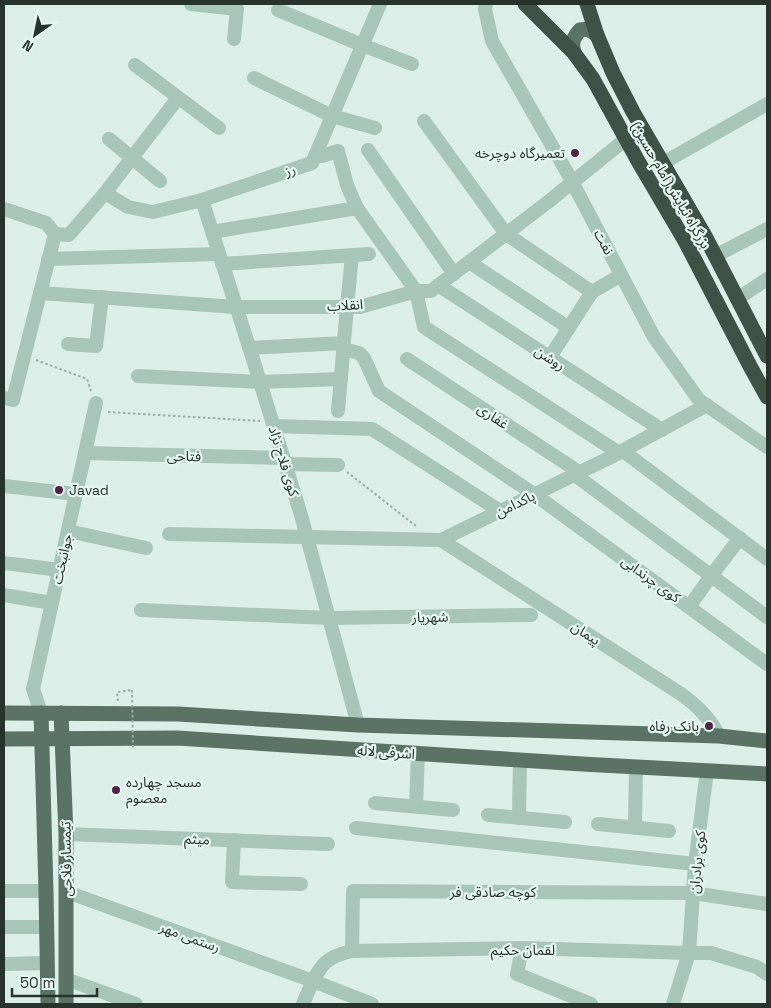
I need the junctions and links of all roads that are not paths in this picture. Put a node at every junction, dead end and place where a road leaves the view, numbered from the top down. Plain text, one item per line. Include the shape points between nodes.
1 (191, 4) edge
2 (380, 4) edge
3 (486, 4) edge
4 (525, 4) edge
5 (587, 4) edge
6 (216, 5) edge
7 (278, 10) dead end
8 (597, 36) junction
9 (234, 39) dead end
10 (362, 45) junction
11 (574, 53) junction
12 (412, 64) dead end
13 (135, 65) dead end
14 (254, 78) dead end
15 (178, 98) junction
16 (767, 104) edge
17 (332, 116) junction
18 (424, 121) dead end
19 (219, 128) dead end
20 (375, 128) dead end
21 (109, 139) dead end
22 (626, 139) junction
23 (368, 150) dead end
24 (322, 156) dead end
25 (132, 157) junction
26 (663, 163) junction
27 (160, 181) dead end
28 (572, 182) junction
29 (105, 192) junction
30 (202, 200) junction
31 (357, 208) junction
32 (4, 209) edge
33 (767, 229) edge
34 (212, 232) junction
35 (55, 234) junction
36 (506, 234) junction
37 (369, 254) dead end
38 (352, 255) junction
39 (715, 256) junction
40 (48, 259) junction
41 (221, 259) junction
42 (469, 262) junction
43 (454, 274) junction
44 (621, 275) junction
45 (767, 280) edge
46 (438, 286) junction
47 (416, 291) junction
48 (592, 292) junction
49 (40, 293) junction
50 (102, 297) junction
51 (737, 299) junction
52 (236, 307) junction
53 (347, 307) junction
54 (569, 328) junction
55 (68, 344) dead end
56 (344, 346) junction
57 (249, 348) junction
58 (767, 356) edge
59 (550, 357) junction
60 (407, 359) dead end
61 (138, 376) dead end
62 (341, 379) junction
63 (260, 382) junction
64 (767, 397) edge
65 (4, 398) edge
66 (96, 403) road end
67 (707, 405) junction
68 (338, 411) dead end
69 (273, 424) junction
70 (662, 430) junction
71 (767, 447) edge
72 (621, 452) junction
73 (85, 453) junction
74 (284, 461) junction
75 (338, 465) road end
76 (577, 474) junction
77 (4, 486) edge
78 (76, 494) junction
79 (534, 494) junction
80 (500, 511) junction
81 (68, 531) junction
82 (169, 534) dead end
83 (307, 538) junction
84 (740, 538) junction
85 (438, 540) junction
86 (146, 548) dead end
87 (767, 559) edge
88 (4, 563) edge
89 (60, 570) junction
90 (712, 576) junction
91 (4, 596) edge
92 (52, 603) junction
93 (689, 607) junction
94 (142, 610) dead end
95 (531, 615) dead end
96 (767, 617) edge
97 (329, 618) junction
98 (767, 664) edge
99 (4, 713) edge
100 (41, 713) junction
101 (61, 713) junction
102 (358, 725) junction
103 (719, 736) junction
104 (4, 738) edge
105 (42, 738) junction
106 (62, 738) junction
107 (767, 741) edge
108 (418, 754) junction
109 (520, 760) junction
110 (636, 767) junction
111 (707, 771) junction
112 (767, 774) edge
113 (375, 802) dead end
114 (416, 806) junction
115 (453, 810) dead end
116 (488, 815) dead end
117 (519, 818) junction
118 (565, 822) dead end
119 (598, 824) dead end
120 (356, 828) dead end
121 (635, 828) junction
122 (669, 831) dead end
123 (66, 834) junction
124 (234, 840) junction
125 (328, 844) dead end
126 (695, 864) junction
127 (301, 884) dead end
128 (4, 891) edge
129 (46, 891) junction
130 (66, 892) junction
131 (693, 893) junction
132 (767, 904) edge
133 (4, 927) edge
134 (47, 927) junction
135 (522, 948) junction
136 (352, 951) junction
137 (689, 953) junction
138 (48, 963) junction
139 (4, 964) edge
140 (767, 974) edge
141 (66, 979) junction
142 (312, 982) junction
143 (48, 1004) edge
144 (66, 1004) edge
145 (136, 1004) edge
146 (303, 1004) edge
147 (372, 1004) edge
148 (591, 1004) edge
149 (673, 1004) edge

1 - 6 street
2 - 10 street, رز
3 - 28 street, نفت via 492,41
4 - 11 highway, بزرگراه نیایش(امام حسین)
5 - 8 highway, بزرگراه نیایش(امام حسین)
6 - 9 street via 237,9
7 - 10 street
8 - 11 main road via 588,29 580,30 574,36
8 - 26 highway, بزرگراه نیایش(امام حسین) via 629,104
10 - 12 street
10 - 17 street, رز
11 - 22 highway, بزرگراه نیایش(امام حسین) via 593,79
13 - 15 street
14 - 17 street
15 - 19 street
15 - 25 street
16 - 26 street
17 - 20 street
17 - 30 street, رز via 312,163
18 - 36 street
21 - 25 street
22 - 28 street, انقلاب
22 - 64 highway, بزرگراه نیایش(امام حسین) via 685,241
23 - 43 street
24 - 31 street via 338,151 346,185
25 - 27 street
25 - 29 street
26 - 39 highway, بزرگراه نیایش(امام حسین)
28 - 36 street, انقلاب
28 - 44 street, نفت
29 - 30 street, رز via 128,207 153,212
29 - 35 street via 69,235
30 - 34 street, کوی فلاح نژاد
31 - 34 street
31 - 47 street
32 - 35 street via 46,223
33 - 39 street
34 - 41 street, کوی فلاح نژاد
35 - 40 street
36 - 42 street, انقلاب
36 - 48 street
37 - 38 street
38 - 41 street
38 - 53 street
39 - 51 highway, بزرگراه نیایش(امام حسین)
40 - 41 street
40 - 49 street
41 - 52 street, کوی فلاح نژاد
42 - 43 street, انقلاب
42 - 54 street
43 - 46 street, انقلاب
44 - 48 street
44 - 67 street, نفت via 654,337 699,400
45 - 51 street
46 - 47 street, انقلاب via 432,291
46 - 59 street, روشن
47 - 53 street, انقلاب via 360,307
47 - 72 street via 424,327
48 - 54 street
49 - 50 street, انقلاب
49 - 65 street via 13,400
50 - 52 street, انقلاب
50 - 55 street via 96,346
51 - 58 highway, بزرگراه نیایش(امام حسین)
52 - 53 street, انقلاب
52 - 57 street, کوی فلاح نژاد
53 - 56 street
54 - 59 street
56 - 57 street
56 - 62 street
56 - 79 street, کوی چرندابی via 359,352 364,358 379,390
57 - 63 street, کوی فلاح نژاد
59 - 70 street, روشن
60 - 76 street, غفاری
61 - 63 street
62 - 63 street
62 - 68 street
63 - 69 street, کوی فلاح نژاد
66 - 73 street, جوانبخت
67 - 70 street, پاکدامن
67 - 71 street, نفت
69 - 74 street, کوی فلاح نژاد
69 - 80 street via 372,429
70 - 72 street, پاکدامن
72 - 76 street, پاکدامن
72 - 84 street
73 - 74 street, فتاحی
73 - 78 street, جوانبخت
74 - 75 street, فتاحی
74 - 83 street, کوی فلاح نژاد
76 - 79 street, پاکدامن
76 - 90 street, غفاری
77 - 78 street
78 - 81 street, جوانبخت
79 - 80 street, پاکدامن
79 - 93 street, کوی چرندابی
80 - 85 street, پاکدامن
81 - 86 street
81 - 89 street, جوانبخت
82 - 83 street, پاکدامن
83 - 85 street, پاکدامن
83 - 97 street, کوی فلاح نژاد
84 - 87 street
84 - 90 street
85 - 103 street, پیمان via 681,694 713,723
88 - 89 street
89 - 92 street, جوانبخت
90 - 93 street
90 - 96 street, غفاری
91 - 92 street
92 - 100 street, جوانبخت via 33,689
93 - 98 street, کوی چرندابی
94 - 97 street, شهریار
95 - 97 street, شهریار
97 - 102 street, کوی فلاح نژاد
99 - 100 main road, اشرفی لاله
100 - 101 main road, اشرفی لاله
100 - 105 main road, تیمسار فلاحی
101 - 102 main road, اشرفی لاله via 178,714
101 - 106 main road, تیمسار فلاحی
102 - 103 main road, اشرفی لاله
103 - 107 main road, اشرفی لاله
104 - 105 main road, اشرفی لاله
105 - 106 main road, اشرفی لاله
105 - 129 main road, تیمسار فلاحی
106 - 108 main road, اشرفی لاله via 177,738
106 - 123 main road, تیمسار فلاحی
108 - 109 main road, اشرفی لاله
108 - 114 street
109 - 110 main road, اشرفی لاله
109 - 117 street
110 - 111 main road, اشرفی لاله
110 - 121 street
111 - 112 main road, اشرفی لاله
111 - 126 street, کوی برادران
113 - 114 street
114 - 115 street
116 - 117 street
117 - 118 street
119 - 121 street
120 - 126 street
121 - 122 street
123 - 124 street, میثم
123 - 130 main road, تیمسار فلاحی
124 - 125 street, میثم
124 - 127 street via 232,882
126 - 131 street, کوی برادران
128 - 129 street
129 - 130 main road
129 - 134 main road, تیمسار فلاحی
130 - 141 main road, تیمسار فلاحی
130 - 142 street, رستمی مهر
131 - 132 street
131 - 136 street, کوچه صادقی فر via 352,891
131 - 137 street, کوی برادران
133 - 134 street
134 - 138 main road, تیمسار فلاحی
135 - 136 street, لقمان حکیم
135 - 137 street, لقمان حکیم
135 - 148 street via 517,974
136 - 142 street, لقمان حکیم via 326,962
137 - 140 street, لقمان حکیم via 711,953 757,966
137 - 149 street, کوی برادران
138 - 139 street
138 - 143 main road, تیمسار فلاحی
141 - 144 main road, تیمسار فلاحی
141 - 145 street
142 - 146 street, لقمان حکیم
142 - 147 street, رستمی مهر

